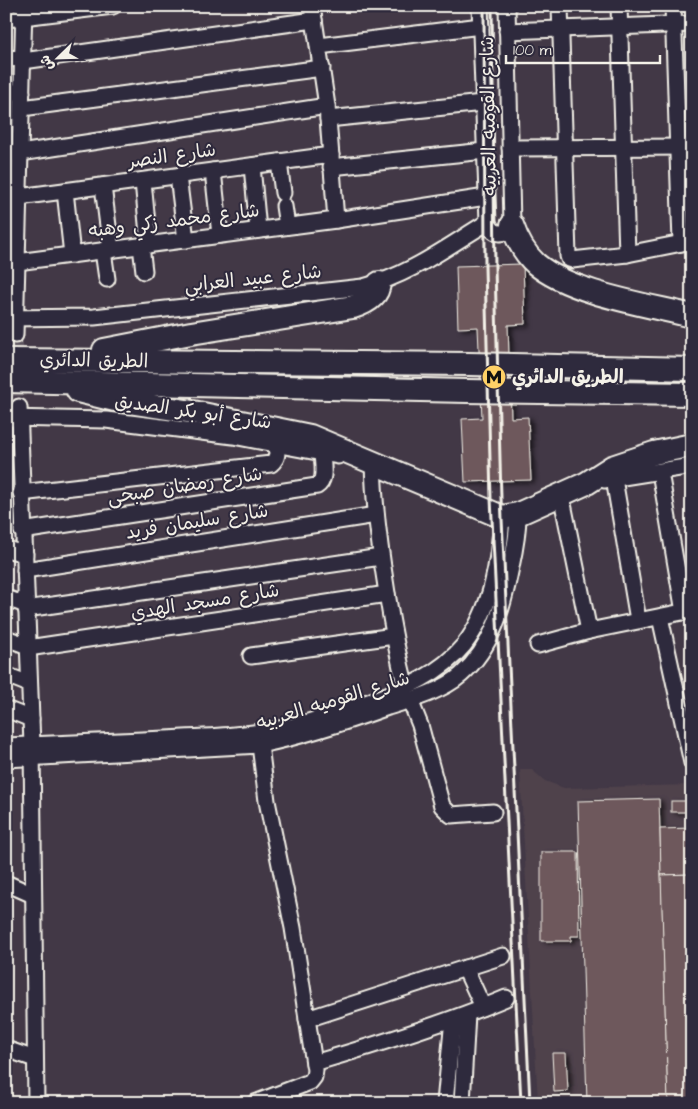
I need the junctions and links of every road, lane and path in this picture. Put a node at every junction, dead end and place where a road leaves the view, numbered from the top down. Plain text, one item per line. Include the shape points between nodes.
1 (113, 6) edge
2 (480, 6) edge
3 (507, 6) edge
4 (560, 6) edge
5 (619, 6) edge
6 (673, 6) edge
7 (314, 10) edge
8 (24, 12) edge
9 (6, 19) edge
10 (692, 24) edge
11 (674, 25) junction
12 (481, 26) junction
13 (620, 27) junction
14 (561, 29) junction
15 (507, 32) junction
16 (319, 46) junction
17 (6, 59) edge
18 (23, 60) junction
19 (322, 68) junction
20 (6, 92) edge
21 (22, 92) junction
22 (483, 103) junction
23 (22, 108) junction
24 (327, 113) junction
25 (14, 129) edge
26 (685, 146) edge
27 (510, 148) junction
28 (564, 148) junction
29 (624, 148) junction
30 (485, 151) junction
31 (13, 153) edge
32 (331, 161) junction
33 (279, 162) junction
34 (252, 166) junction
35 (213, 171) junction
36 (178, 176) junction
37 (143, 181) junction
38 (103, 186) junction
39 (65, 191) junction
40 (15, 195) edge
41 (486, 197) junction
42 (336, 220) junction
43 (488, 222) junction
44 (512, 225) junction
45 (287, 226) junction
46 (258, 230) junction
47 (12, 231) edge
48 (220, 235) junction
49 (186, 240) junction
50 (686, 242) edge
51 (145, 245) junction
52 (107, 250) junction
53 (72, 254) junction
54 (627, 254) junction
55 (16, 262) junction
56 (144, 271) dead end
57 (107, 280) dead end
58 (378, 283) junction
59 (692, 316) edge
60 (10, 318) edge
61 (15, 335) tunnel mouth
62 (6, 360) edge
63 (34, 360) junction
64 (692, 369) edge
65 (6, 381) edge
66 (48, 381) junction
67 (692, 394) edge
68 (15, 414) edge
69 (275, 443) junction
70 (692, 445) edge
71 (322, 452) junction
72 (373, 462) junction
73 (692, 466) edge
74 (660, 472) junction
75 (613, 473) junction
76 (21, 493) junction
77 (561, 494) junction
78 (376, 515) junction
79 (510, 515) junction
80 (22, 530) junction
81 (6, 549) edge
82 (381, 557) junction
83 (25, 562) junction
84 (387, 594) junction
85 (6, 598) edge
86 (26, 607) junction
87 (688, 611) edge
88 (660, 616) junction
89 (638, 620) junction
90 (590, 631) junction
91 (394, 636) junction
92 (6, 638) edge
93 (538, 645) dead end
94 (28, 647) junction
95 (250, 656) dead end
96 (6, 675) edge
97 (29, 684) junction
98 (408, 694) junction
99 (6, 709) edge
100 (31, 719) junction
101 (260, 745) junction
102 (6, 746) edge
103 (31, 752) junction
104 (6, 759) edge
105 (692, 763) edge
106 (493, 812) dead end
107 (6, 883) edge
108 (33, 895) junction
109 (503, 956) dead end
110 (465, 968) junction
111 (506, 998) dead end
112 (483, 1007) junction
113 (460, 1016) junction
114 (307, 1019) junction
115 (6, 1049) edge
116 (35, 1059) junction
117 (314, 1063) junction
118 (259, 1102) edge
119 (36, 1103) edge
120 (445, 1103) edge
121 (462, 1103) edge

1 - 8 street
2 - 12 street, شارع القوميه العربيه
3 - 15 street, شارع القوميه العربيه
4 - 14 street
5 - 13 street
6 - 11 street
7 - 16 street
7 - 18 street
8 - 9 street
8 - 18 street
10 - 11 street
11 - 13 street
11 - 26 street
12 - 16 street
12 - 22 street, شارع القوميه العربيه
13 - 14 street
13 - 29 street
14 - 15 street
14 - 28 street
15 - 27 street, شارع القوميه العربيه
16 - 19 street
17 - 18 street
18 - 21 street
19 - 23 street
19 - 24 street
20 - 21 street
21 - 23 street
22 - 24 street
22 - 30 street, شارع القوميه العربيه
23 - 25 street
24 - 31 street
24 - 32 street
25 - 31 street
26 - 29 street
26 - 50 street
27 - 28 street
27 - 44 street, شارع القوميه العربيه
28 - 29 street
28 - 54 street via 569,259
29 - 54 street
30 - 32 street, شارع النصر
30 - 41 street, شارع القوميه العربيه
31 - 40 street
32 - 33 street, شارع النصر
32 - 42 street
33 - 34 street, شارع النصر
33 - 45 street
34 - 35 street, شارع النصر
34 - 46 street
35 - 36 street, شارع النصر
35 - 48 street
36 - 37 street, شارع النصر
36 - 49 street
37 - 38 street, شارع النصر
37 - 51 street
38 - 39 street, شارع النصر
38 - 52 street
39 - 40 street, شارع النصر
39 - 53 street
40 - 47 street
41 - 42 street, شارع محمد زكي وهبه
41 - 43 street, شارع القوميه العربيه
42 - 45 street, شارع محمد زكي وهبه
43 - 44 street via 493,232 499,234
43 - 58 street, شارع عبيد العرابي via 408,270
44 - 59 highway via 528,256 555,276 582,288
45 - 46 street, شارع محمد زكي وهبه
46 - 48 street, شارع محمد زكي وهبه
47 - 55 street
48 - 49 street, شارع محمد زكي وهبه
49 - 51 street, شارع محمد زكي وهبه
50 - 54 street
51 - 52 street, شارع محمد زكي وهبه
51 - 56 street
52 - 53 street, شارع محمد زكي وهبه
52 - 57 street
53 - 55 street, شارع محمد زكي وهبه
55 - 60 street
58 - 60 street, شارع عبيد العرابي via 94,316
58 - 63 highway via 374,296 353,308
60 - 61 street
62 - 63 highway, الطريق الدائري
63 - 64 highway, الطريق الدائري
65 - 66 highway, الطريق الدائري
66 - 67 highway, الطريق الدائري
66 - 72 highway via 115,400 310,436
68 - 69 street, شارع أبو بكر الصديق via 106,420
68 - 76 street
69 - 71 street, شارع أبو بكر الصديق
69 - 76 street via 276,459 271,464
70 - 75 highway via 654,453
71 - 72 street, شارع أبو بكر الصديق
71 - 80 street, شارع رمضان صبحى via 323,479 317,486
72 - 78 street
72 - 79 highway
73 - 74 street
74 - 75 street
74 - 87 street
75 - 77 highway
75 - 89 street
76 - 80 street
77 - 79 highway
77 - 90 street
78 - 82 street
78 - 83 street, شارع سليمان فريد
79 - 98 street, شارع القوميه العربيه via 492,590 475,628 449,660
80 - 83 street
81 - 83 street
82 - 84 street
82 - 86 street
83 - 86 street
84 - 91 street
84 - 94 street, شارع مسجد الهدي
85 - 86 street
86 - 94 street
87 - 88 street
88 - 89 street
88 - 105 street
89 - 90 street
90 - 93 street
91 - 95 street
91 - 98 street
92 - 94 street
94 - 97 street
96 - 97 street
97 - 100 street
98 - 101 street, شارع القوميه العربيه via 340,724
98 - 103 street, شارع القوميه العربيه via 269,730
98 - 106 street via 442,806 451,815
99 - 100 street
100 - 103 street
101 - 103 street, شارع القوميه العربيه
101 - 114 street via 267,801 293,928
102 - 103 street, شارع القوميه العربيه
103 - 104 street, شارع القوميه العربيه
103 - 108 street
107 - 108 street
108 - 116 street
109 - 110 street
110 - 112 street
110 - 114 street
111 - 112 street
112 - 113 street
113 - 117 street
113 - 120 street
113 - 121 street
114 - 117 street
115 - 116 street
116 - 119 street
117 - 118 street via 314,1077 310,1082

